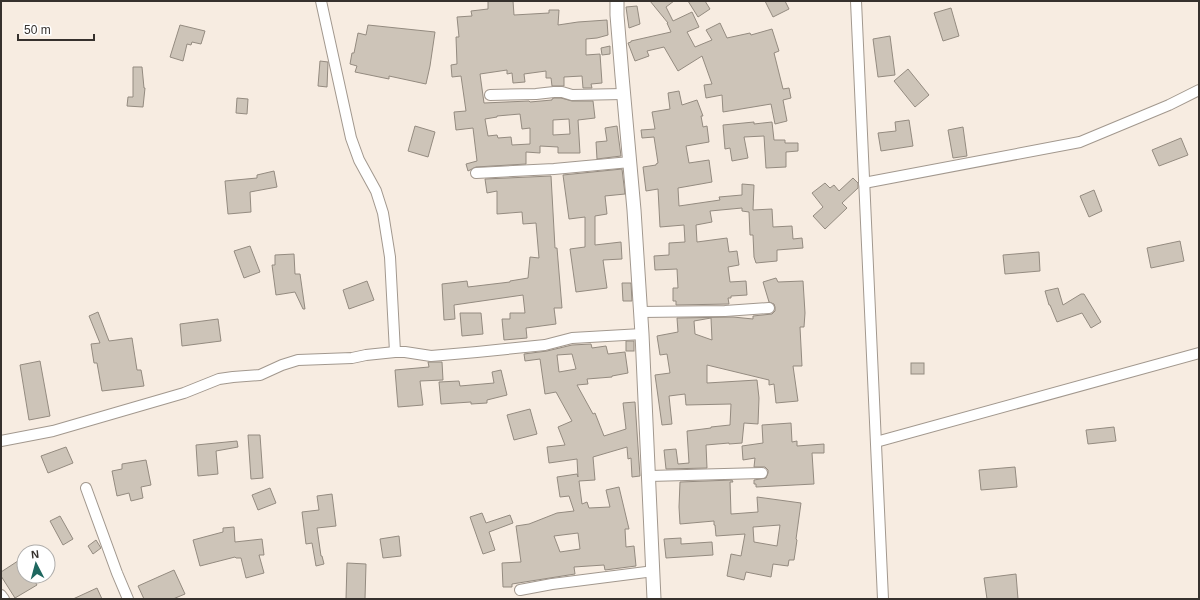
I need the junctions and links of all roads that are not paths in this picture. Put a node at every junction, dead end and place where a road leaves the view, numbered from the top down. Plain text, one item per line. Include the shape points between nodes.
1 (321, 1) edge
2 (616, 1) edge
3 (856, 1) edge
4 (1199, 90) edge
5 (623, 94) junction
6 (490, 95) dead end
7 (630, 162) junction
8 (476, 173) dead end
9 (864, 182) junction
10 (769, 308) dead end
11 (641, 312) junction
12 (642, 334) junction
13 (395, 352) junction
14 (1199, 353) edge
15 (1, 441) edge
16 (876, 442) junction
17 (762, 473) dead end
18 (649, 476) junction
19 (86, 488) dead end
20 (654, 571) junction
21 (520, 590) dead end
22 (1, 595) edge
23 (4, 599) edge
24 (128, 599) edge
25 (654, 599) edge
26 (882, 599) edge

1 - 13 street via 351,138 359,160 376,190 383,213 390,256
2 - 5 street
3 - 9 street
4 - 9 street via 1080,142
5 - 6 street via 572,95 554,92
5 - 7 street
7 - 8 street
7 - 11 street
9 - 16 street
10 - 11 street
11 - 12 street
12 - 13 street via 572,338 545,345 431,356
12 - 18 street
13 - 15 street via 352,358 298,360 260,375 219,379 184,393 61,428
14 - 16 street
16 - 26 street
17 - 18 street
18 - 20 street
19 - 24 street
20 - 21 street
20 - 25 street
22 - 23 street

